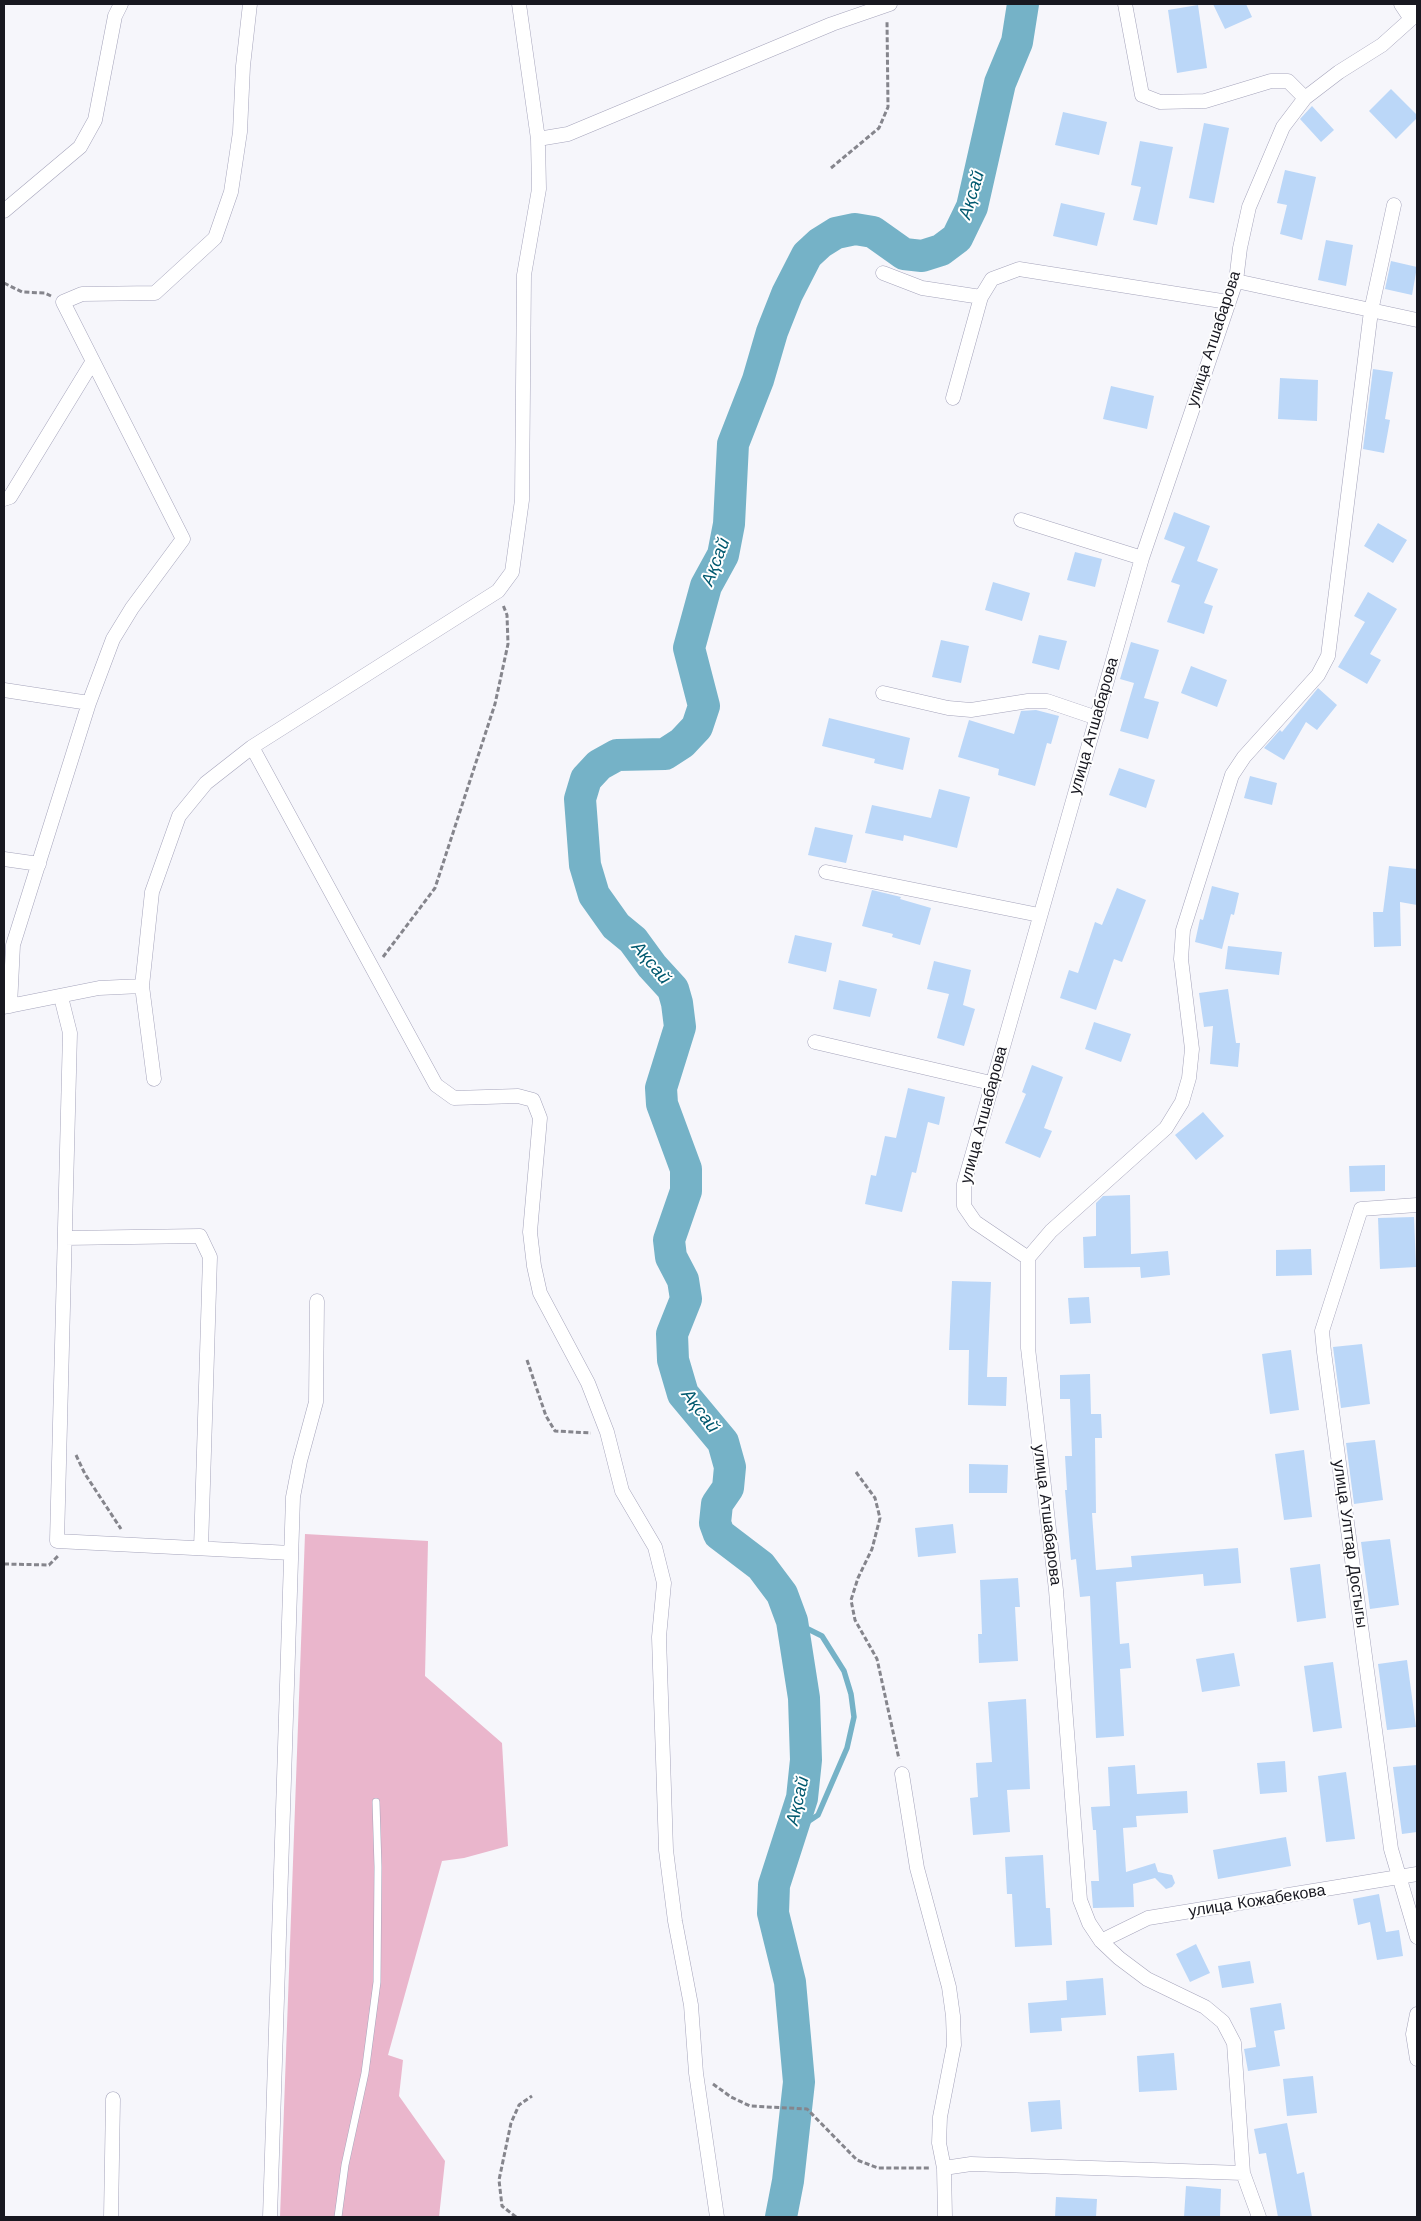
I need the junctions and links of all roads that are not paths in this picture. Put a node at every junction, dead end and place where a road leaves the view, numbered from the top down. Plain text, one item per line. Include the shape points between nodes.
1 (121, 4) edge
2 (250, 4) edge
3 (519, 4) edge
4 (888, 4) edge
5 (1125, 4) edge
6 (1401, 4) edge
7 (1414, 13) edge
8 (1305, 98) junction
9 (538, 139) junction
10 (1394, 205) dead end
11 (4, 211) edge
12 (883, 273) dead end
13 (1236, 281) junction
14 (981, 297) junction
15 (1228, 302) junction
16 (1371, 311) junction
17 (1417, 320) edge
18 (93, 361) junction
19 (953, 398) dead end
20 (4, 499) edge
21 (1021, 520) dead end
22 (1142, 558) junction
23 (4, 690) edge
24 (883, 693) dead end
25 (89, 703) junction
26 (1097, 718) junction
27 (252, 747) junction
28 (4, 859) edge
29 (39, 864) junction
30 (826, 872) dead end
31 (1039, 915) junction
32 (142, 986) junction
33 (61, 997) junction
34 (7, 1006) edge
35 (815, 1042) dead end
36 (154, 1079) dead end
37 (991, 1083) junction
38 (1417, 1205) edge
39 (64, 1238) junction
40 (1028, 1258) junction
41 (318, 1301) dead end
42 (201, 1548) junction
43 (291, 1553) junction
44 (902, 1774) road end
45 (376, 1802) dead end
46 (1417, 1874) edge
47 (1401, 1877) junction
48 (1417, 1937) edge
49 (1101, 1941) junction
50 (1417, 2014) edge
51 (1417, 2059) edge
52 (113, 2099) dead end
53 (944, 2168) junction
54 (1243, 2173) junction
55 (111, 2217) edge
56 (270, 2217) edge
57 (338, 2217) edge
58 (717, 2217) edge
59 (945, 2217) edge
60 (1259, 2217) edge

1 - 11 street via 115,16 95,120 80,147
2 - 18 street via 240,132 231,192 214,238 155,292 82,294 63,302
3 - 9 street
4 - 9 street via 832,24 568,134
5 - 8 street via 1142,95 1160,102 1205,101 1271,81 1288,81
6 - 7 street
7 - 8 street, улица Атшабарова via 1382,45
8 - 13 street, улица Атшабарова via 1283,127 1250,206
9 - 27 street via 539,189 524,275 522,500 512,572 498,591
10 - 16 street
12 - 14 street via 922,288
13 - 15 street, улица Атшабарова
13 - 16 street
14 - 15 street via 992,279 1019,269
14 - 19 street
15 - 22 street, улица Атшабарова
16 - 17 street
16 - 40 street via 1328,656 1318,675 1244,757 1232,775 1183,930 1182,959 1192,1049 1190,1078 1182,1102 1166,1128 1051,1231
18 - 20 street via 10,497
18 - 25 street via 183,538 113,639
21 - 22 street
22 - 26 street, улица Атшабарова
23 - 25 street
24 - 26 street via 971,710 1047,701
25 - 29 street
26 - 31 street, улица Атшабарова
27 - 32 street via 206,783 179,816 152,892
27 - 58 street via 436,1085 454,1098 518,1096 533,1100 540,1118 530,1232 540,1293 588,1383 607,1432 622,1492 655,1547 664,1583 659,1637 666,1850 691,2005 696,2073
28 - 29 street
29 - 34 street via 13,945
30 - 31 street
31 - 37 street, улица Атшабарова
32 - 33 street via 98,988
32 - 36 street
33 - 34 street
33 - 39 street via 70,1033
35 - 37 street
37 - 40 street, улица Атшабарова via 964,1184 964,1206 975,1222
38 - 47 street, улица Улттар Достыгы via 1360,1209 1322,1330 1392,1849
39 - 42 street via 57,1541
39 - 42 street via 200,1236 210,1257
40 - 49 street, улица Атшабарова via 1028,1348 1056,1590 1080,1900
41 - 43 street via 316,1402 293,1497
42 - 43 street
43 - 56 street
44 - 53 street via 917,1868 949,1987 953,2016 954,2045 940,2117 939,2143
45 - 57 lane via 377,1982 365,2073 345,2165
46 - 47 street, улица Кожабекова
47 - 48 street, улица Улттар Достыгы
47 - 49 street, улица Кожабекова via 1148,1918
49 - 54 street, улица Атшабарова via 1147,1979 1205,2007 1223,2022 1234,2043
50 - 51 street via 1413,2034
52 - 55 street
53 - 54 street via 971,2164
53 - 59 street
54 - 60 street, улица Атшабарова

